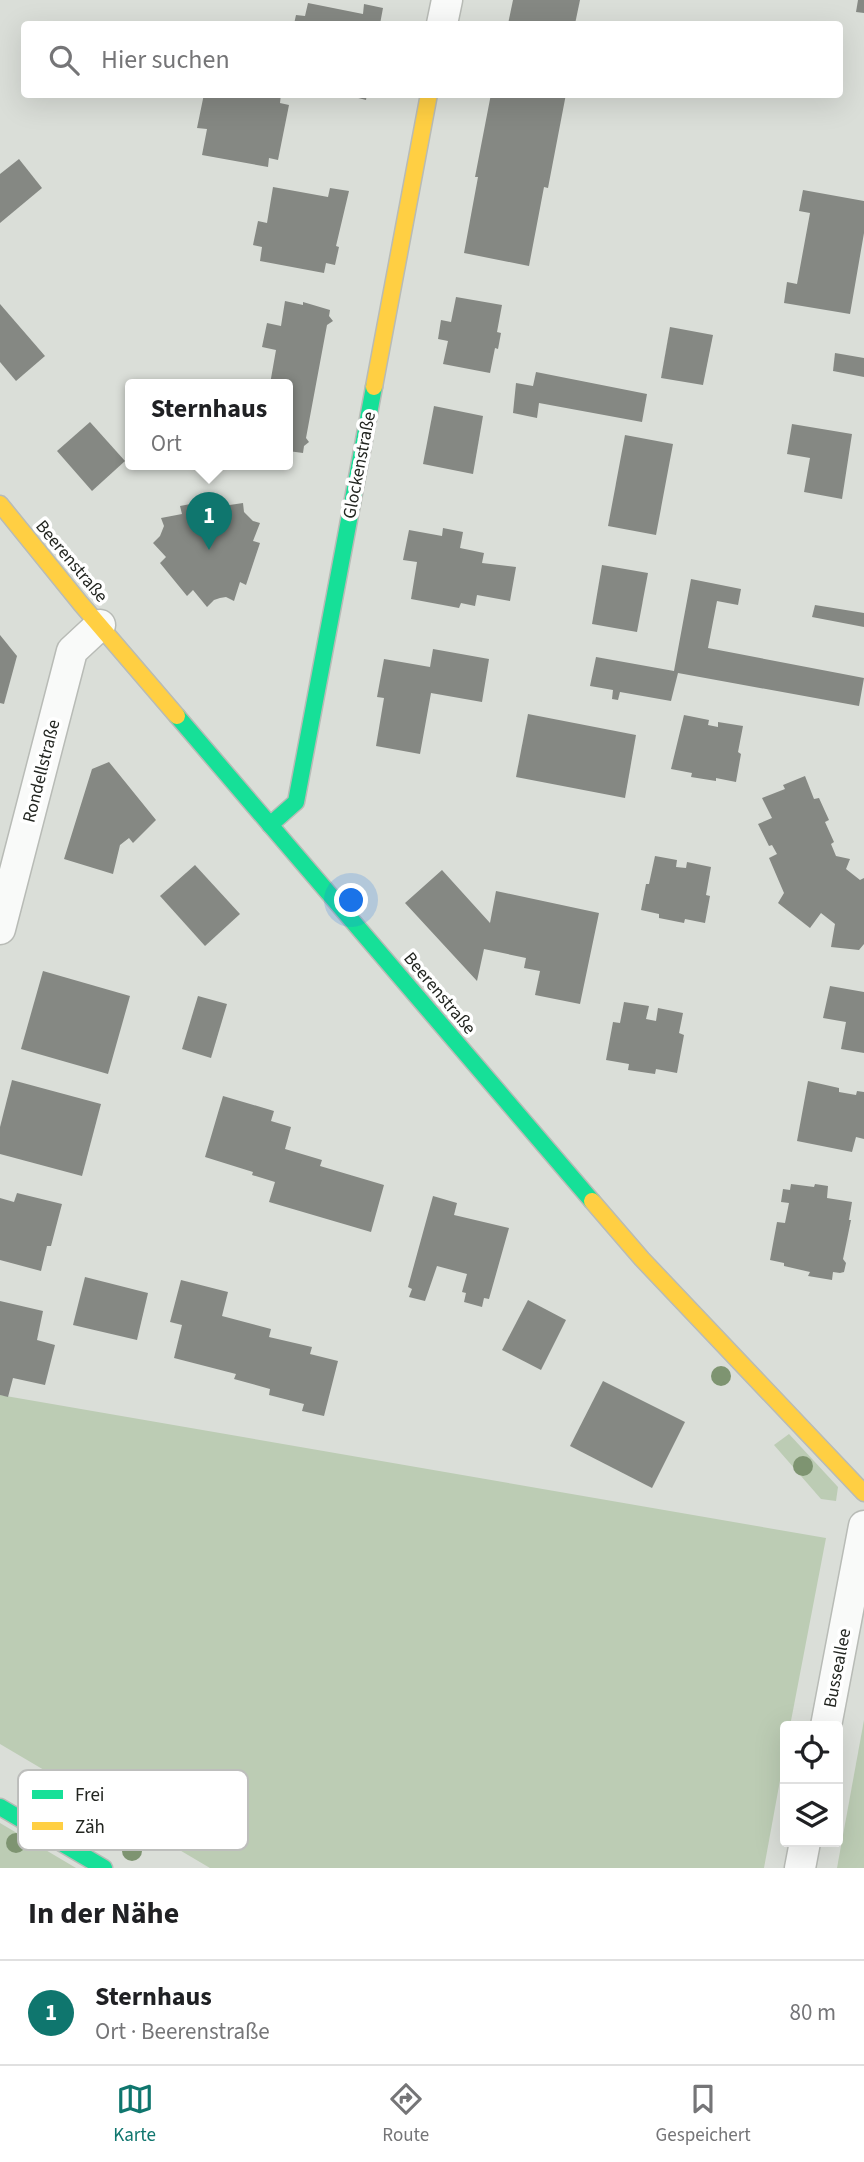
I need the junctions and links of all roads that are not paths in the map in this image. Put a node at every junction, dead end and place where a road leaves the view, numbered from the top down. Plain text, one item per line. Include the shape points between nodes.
1 (447, 0) edge
2 (443, 21) edge
3 (428, 98) edge
4 (0, 505) edge
5 (100, 625) junction
6 (270, 825) junction
7 (0, 929) edge
8 (864, 1493) edge
9 (864, 1526) edge
10 (827, 1721) edge
11 (0, 1807) edge
12 (18, 1818) edge
13 (804, 1847) edge
14 (73, 1850) edge
15 (104, 1868) edge
16 (800, 1868) edge

1 - 2 street
3 - 6 street, Glockenstraße via 296,802
4 - 5 street, Beerenstraße
5 - 6 street, Beerenstraße
5 - 7 street, Rondellstraße via 72,650
6 - 8 street, Beerenstraße via 642,1259
9 - 10 street, Busseallee
11 - 12 street
13 - 16 street
14 - 15 street

